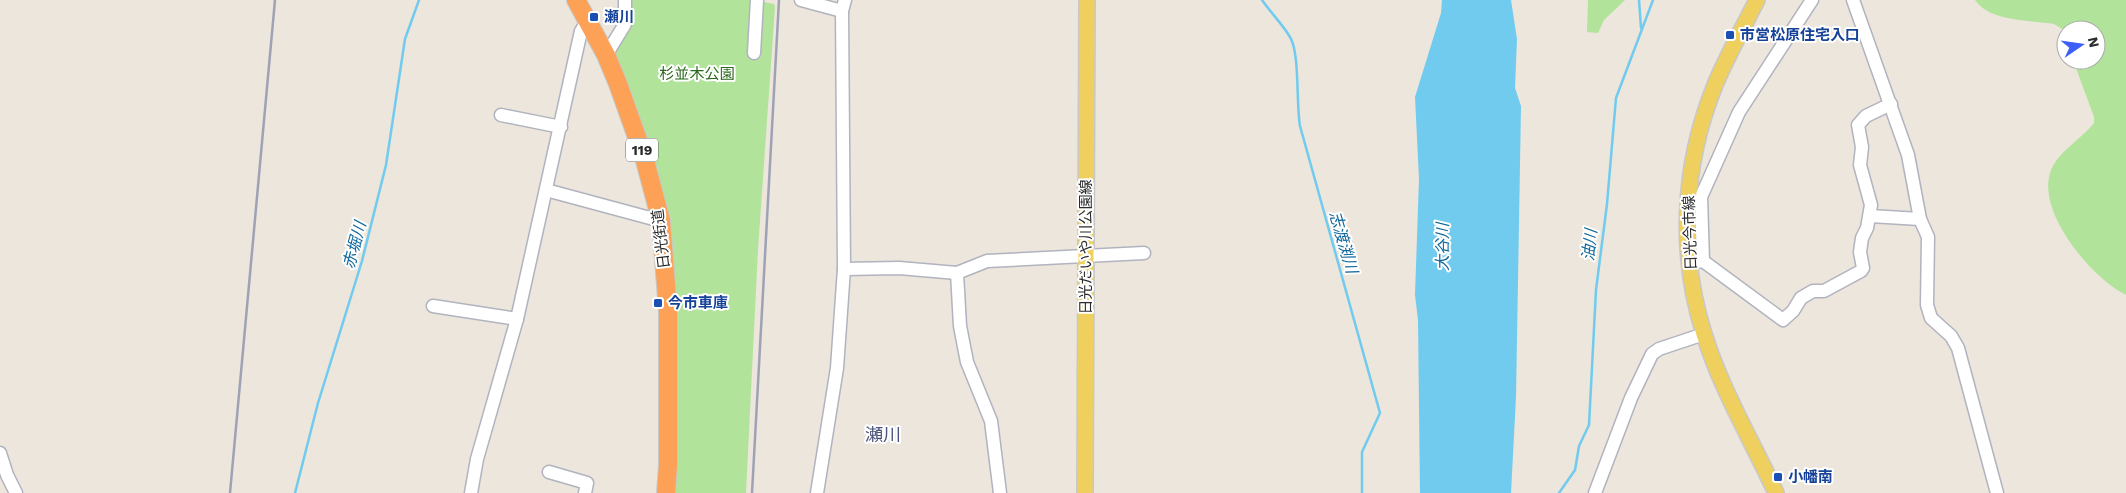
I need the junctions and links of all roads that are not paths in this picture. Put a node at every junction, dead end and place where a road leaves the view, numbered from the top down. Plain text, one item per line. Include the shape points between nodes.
1 (576, 0) edge
2 (625, 0) edge
3 (757, 0) edge
4 (801, 0) edge
5 (1087, 0) edge
6 (1757, 0) edge
7 (1812, 0) edge
8 (1853, 0) edge
9 (844, 6) edge
10 (587, 21) junction
11 (754, 53) dead end
12 (606, 55) junction
13 (1891, 104) junction
14 (501, 115) dead end
15 (561, 127) junction
16 (546, 190) junction
17 (1870, 216) junction
18 (1920, 219) junction
19 (661, 221) junction
20 (1144, 253) dead end
21 (1086, 258) junction
22 (1696, 262) junction
23 (844, 269) junction
24 (957, 274) junction
25 (433, 306) dead end
26 (517, 319) junction
27 (1704, 334) junction
28 (0, 454) edge
29 (549, 472) dead end
30 (16, 493) edge
31 (471, 493) edge
32 (585, 493) edge
33 (666, 493) edge
34 (817, 493) edge
35 (1000, 493) edge
36 (1085, 493) edge
37 (1595, 493) edge
38 (1776, 493) edge
39 (1997, 493) edge

1 - 10 highway, 日光街道 / 119
2 - 12 street via 625,24
3 - 11 street
4 - 9 street
5 - 21 main road, 日光だいや川公園線
6 - 22 main road, 日光今市線 via 1716,85 1696,146 1689,187
7 - 22 street via 1739,112 1701,198
8 - 13 street
9 - 23 street
10 - 12 highway, 日光街道 / 119
10 - 15 street via 581,31
12 - 19 highway, 日光街道 / 119 via 634,126
13 - 17 street via 1866,116 1858,126 1862,147 1860,165 1871,206
13 - 18 street via 1908,156
14 - 15 street
15 - 16 street
16 - 19 street
16 - 26 street
17 - 18 street
17 - 22 street via 1862,238 1861,271 1824,291 1813,291 1801,298 1793,312 1783,320
18 - 39 street via 1928,237 1927,305 1931,318 1951,336 1958,348
19 - 33 highway, 日光街道 / 119 via 668,311
20 - 21 street
21 - 24 street via 987,261
21 - 36 main road, 日光だいや川公園線
22 - 27 main road, 日光今市線
23 - 24 street via 898,268
23 - 34 street via 837,368
24 - 35 street via 960,326 967,362 991,421
25 - 26 street
26 - 31 street
27 - 37 street via 1652,354 1631,398
27 - 38 main road, 日光今市線
28 - 30 street
29 - 32 street via 587,483

